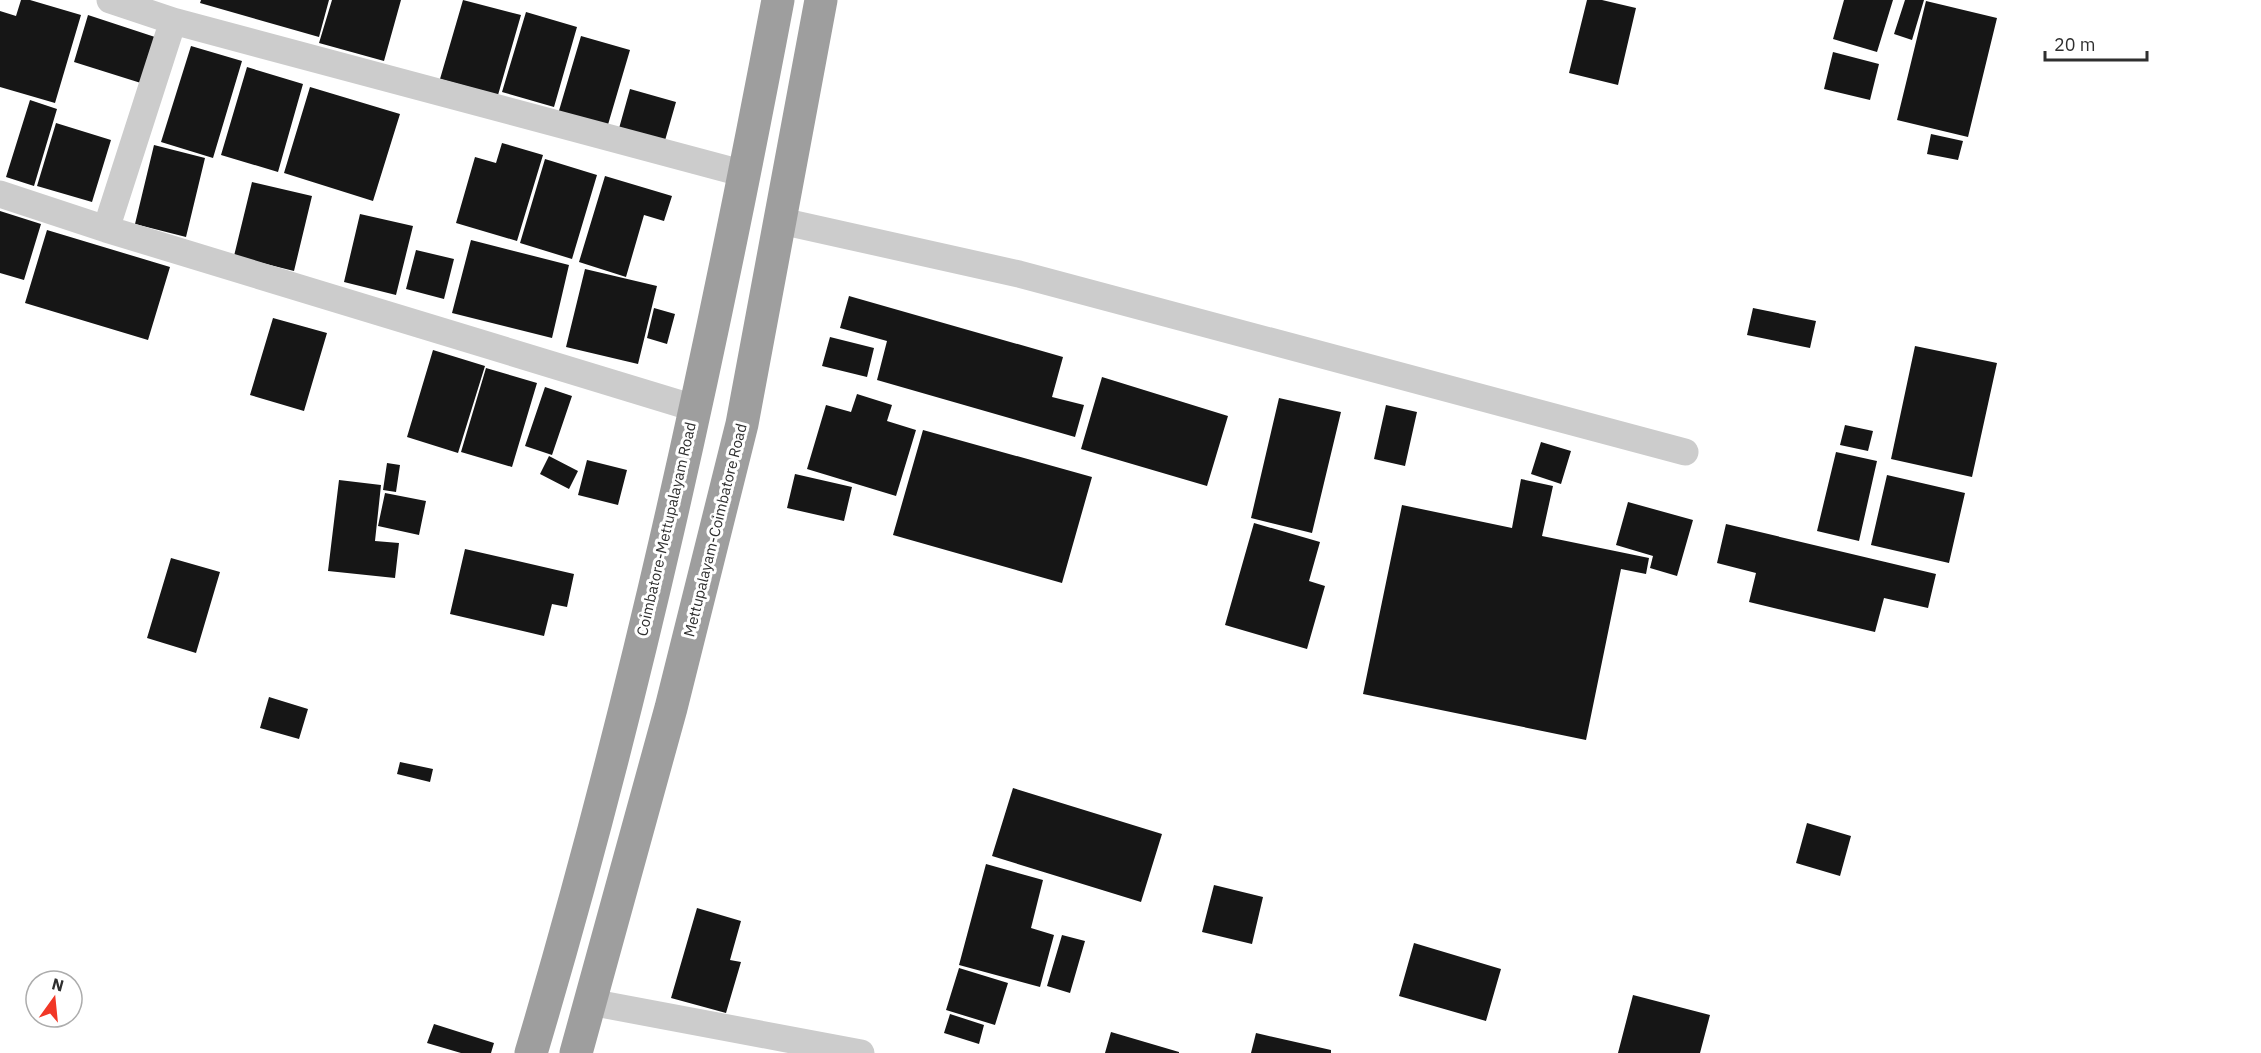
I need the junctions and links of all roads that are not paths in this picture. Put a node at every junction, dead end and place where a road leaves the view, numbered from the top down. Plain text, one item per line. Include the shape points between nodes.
1 (110, 0) edge
2 (778, 0) edge
3 (821, 0) edge
4 (173, 21) junction
5 (745, 174) junction
6 (0, 194) edge
7 (781, 221) junction
8 (106, 230) junction
9 (694, 408) junction
10 (1685, 452) dead end
11 (590, 1002) junction
12 (531, 1053) edge
13 (576, 1053) edge
14 (861, 1053) edge

1 - 4 street
2 - 5 highway, Coimbatore-Mettupalayam Road
3 - 7 highway, Mettupalayam-Coimbatore Road
4 - 5 street
4 - 8 street
5 - 9 highway, Coimbatore-Mettupalayam Road
6 - 8 street
7 - 10 street via 1019,274
7 - 11 highway, Mettupalayam-Coimbatore Road via 742,424 671,708
8 - 9 street
9 - 12 highway, Coimbatore-Mettupalayam Road via 629,693
11 - 13 highway, Mettupalayam-Coimbatore Road
11 - 14 street

